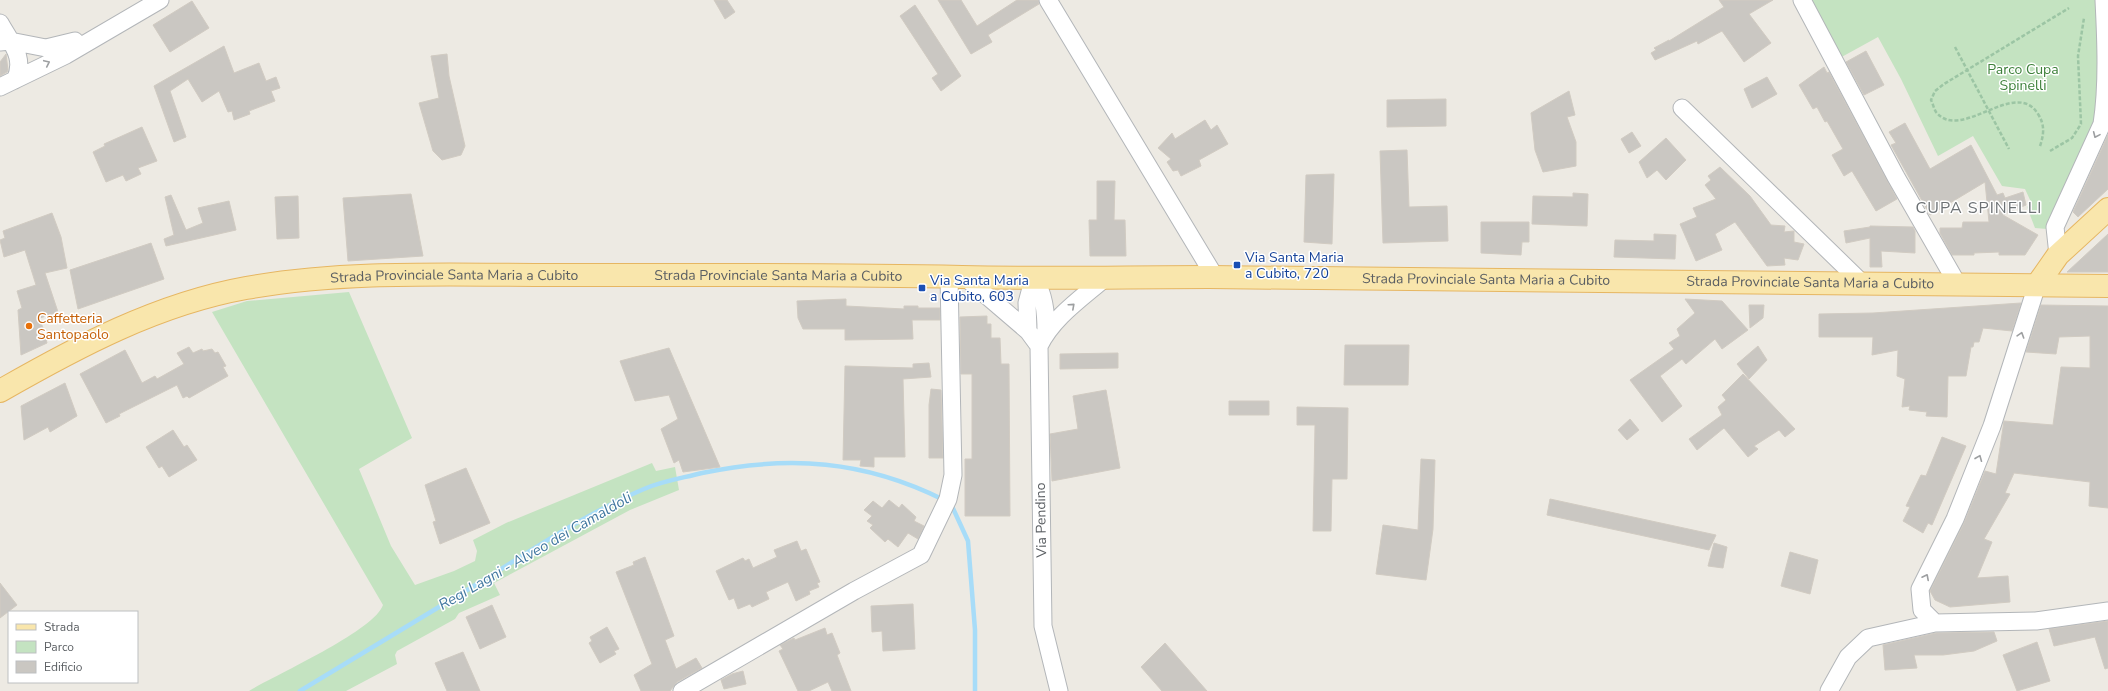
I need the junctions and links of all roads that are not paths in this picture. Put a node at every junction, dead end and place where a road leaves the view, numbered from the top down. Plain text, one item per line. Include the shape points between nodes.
1 (160, 0) edge
2 (1048, 0) edge
3 (1802, 0) edge
4 (2104, 0) edge
5 (0, 23) edge
6 (108, 30) junction
7 (5, 41) edge
8 (7, 83) edge
9 (1682, 108) dead end
10 (2108, 209) edge
11 (2058, 255) junction
12 (957, 277) junction
13 (1034, 277) junction
14 (1106, 277) junction
15 (1214, 278) junction
16 (1862, 283) junction
17 (1958, 285) junction
18 (2037, 285) junction
19 (2108, 286) edge
20 (1028, 331) junction
21 (1046, 331) junction
22 (1039, 346) junction
23 (0, 391) edge
24 (2108, 612) edge
25 (1935, 623) junction
26 (682, 691) edge
27 (1058, 691) edge
28 (1829, 691) edge

1 - 6 street
2 - 15 street
3 - 17 street via 1896,177
4 -> 11 street via 2106,110 2055,227
5 - 7 street
6 - 7 street via 46,48
8 -> 6 street via 66,55
7 - 8 street via 20,59 19,70
9 - 16 street
10 - 11 main road
11 - 18 main road
12 - 13 main road, Strada Provinciale Santa Maria a Cubito
12 - 20 street
12 - 23 main road, Strada Provinciale Santa Maria a Cubito via 411,275 289,281 194,300 156,313 123,326
12 - 26 street via 953,476 945,503 921,554
13 - 14 main road, Strada Provinciale Santa Maria a Cubito
13 - 20 street via 1027,303
13 - 21 street, Via Pendino via 1045,305
14 - 15 main road, Strada Provinciale Santa Maria a Cubito
21 -> 14 street, Via Pendino
15 - 16 main road, Strada Provinciale Santa Maria a Cubito
16 - 17 main road, Strada Provinciale Santa Maria a Cubito
17 - 18 main road, Strada Provinciale Santa Maria a Cubito
18 - 19 main road, Strada Provinciale Santa Maria a Cubito
25 -> 18 street via 1922,610 1920,589 1955,519 1992,426
20 - 22 street
21 - 22 street, Via Pendino
22 - 27 street, Via Pendino via 1043,626
24 - 25 street via 2036,621
25 - 28 street via 1868,638 1848,657

